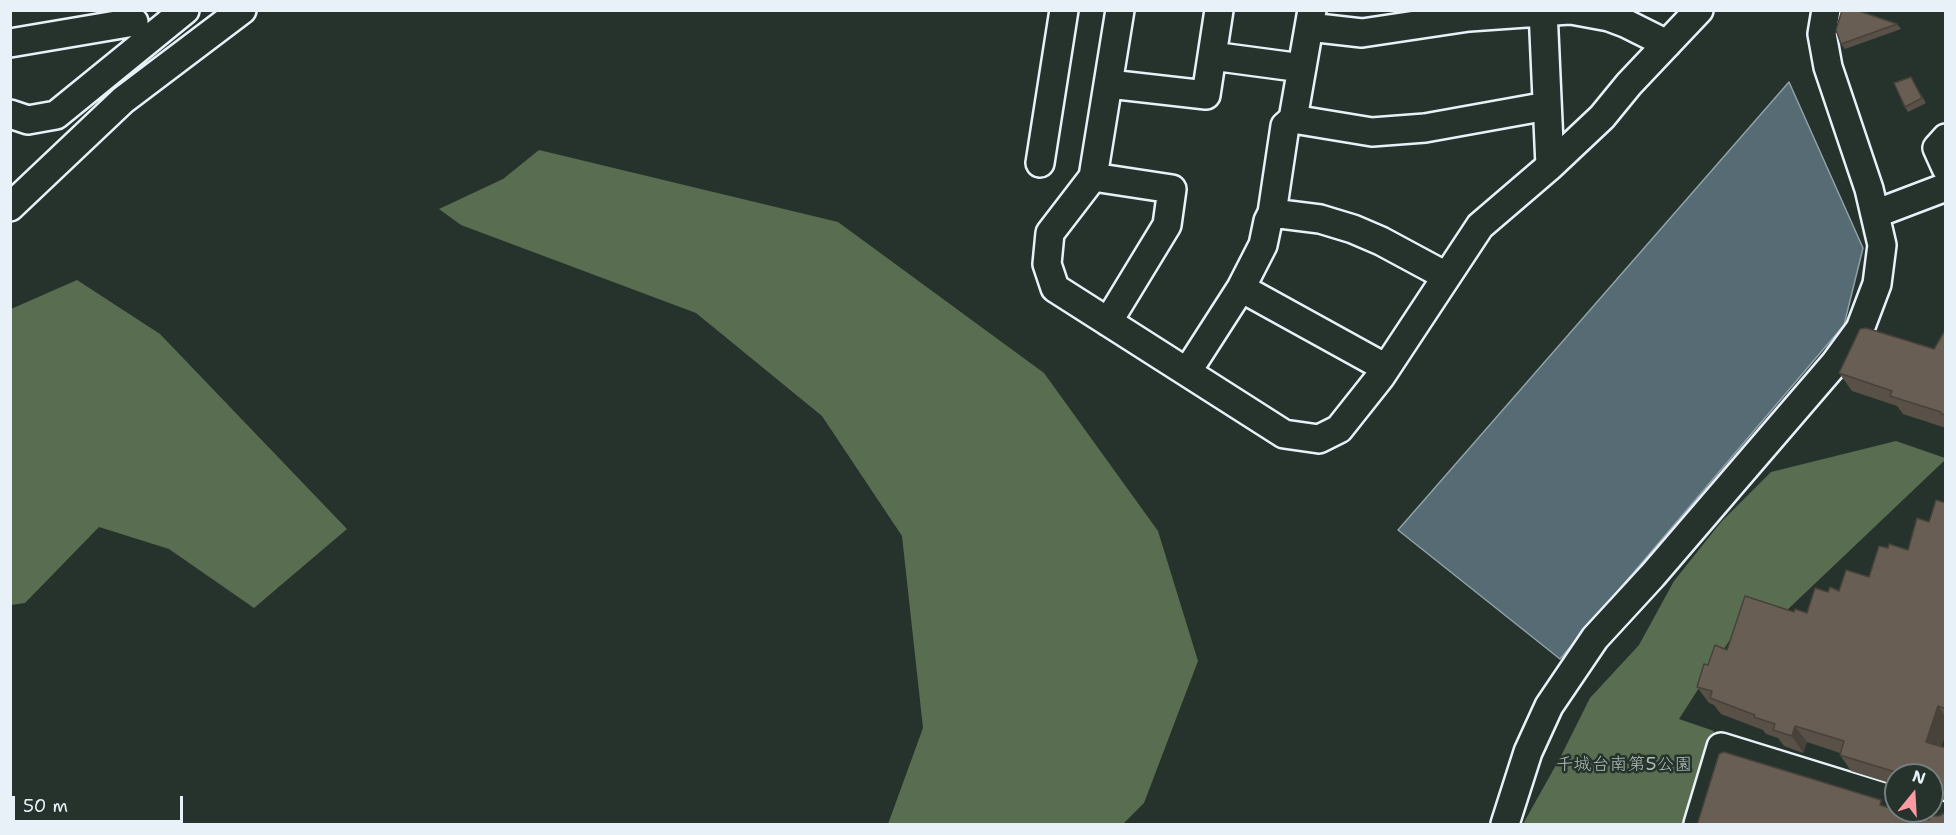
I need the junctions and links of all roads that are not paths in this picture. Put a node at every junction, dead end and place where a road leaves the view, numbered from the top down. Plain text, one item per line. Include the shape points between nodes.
1 (185, 10) edge
2 (242, 10) edge
3 (1064, 10) edge
4 (1120, 10) edge
5 (1219, 10) edge
6 (1699, 10) edge
7 (1826, 10) edge
8 (1557, 11) edge
9 (1310, 19) edge
10 (136, 24) edge
11 (10, 43) edge
12 (1667, 44) junction
13 (1212, 56) junction
14 (1302, 68) junction
15 (1109, 84) junction
16 (1547, 106) junction
17 (10, 114) edge
18 (1293, 119) junction
19 (1946, 138) edge
20 (1040, 163) dead end
21 (1550, 166) junction
22 (1946, 168) edge
23 (1093, 177) junction
24 (1946, 187) edge
25 (10, 207) edge
26 (1272, 213) junction
27 (1875, 214) junction
28 (1446, 276) junction
29 (1241, 288) junction
30 (1108, 322) junction
31 (1386, 368) junction
32 (1187, 372) junction
33 (1884, 797) edge
34 (1505, 825) edge
35 (1698, 825) edge

1 - 10 street
2 - 25 street via 123,100
3 - 20 street
4 - 15 street
5 - 13 street
6 - 12 street
7 - 27 street via 1822,34 1828,67
8 - 9 street via 1362,33
8 - 12 street via 1609,17
8 - 16 street
9 - 14 street
10 - 11 street
10 - 17 street via 56,115 28,120
12 - 21 street via 1602,117
13 - 14 street
13 - 15 street via 1206,95
14 - 18 street
15 - 23 street
16 - 18 street via 1425,128 1372,132
16 - 21 street
18 - 26 street via 1285,126
19 - 22 street via 1937,148
21 - 28 street via 1480,226
23 - 30 street via 1050,233 1047,264 1055,288
23 - 30 street via 1172,189 1167,225
24 - 27 street
26 - 28 street via 1320,219 1353,229
26 - 29 street via 1263,245
27 - 34 street via 1882,245 1877,284 1860,329 1820,381 1595,638 1549,706 1528,752
28 - 31 street
29 - 31 street
29 - 32 street
30 - 32 street
31 - 32 street via 1339,429 1318,439 1284,434
33 - 35 street via 1721,747

